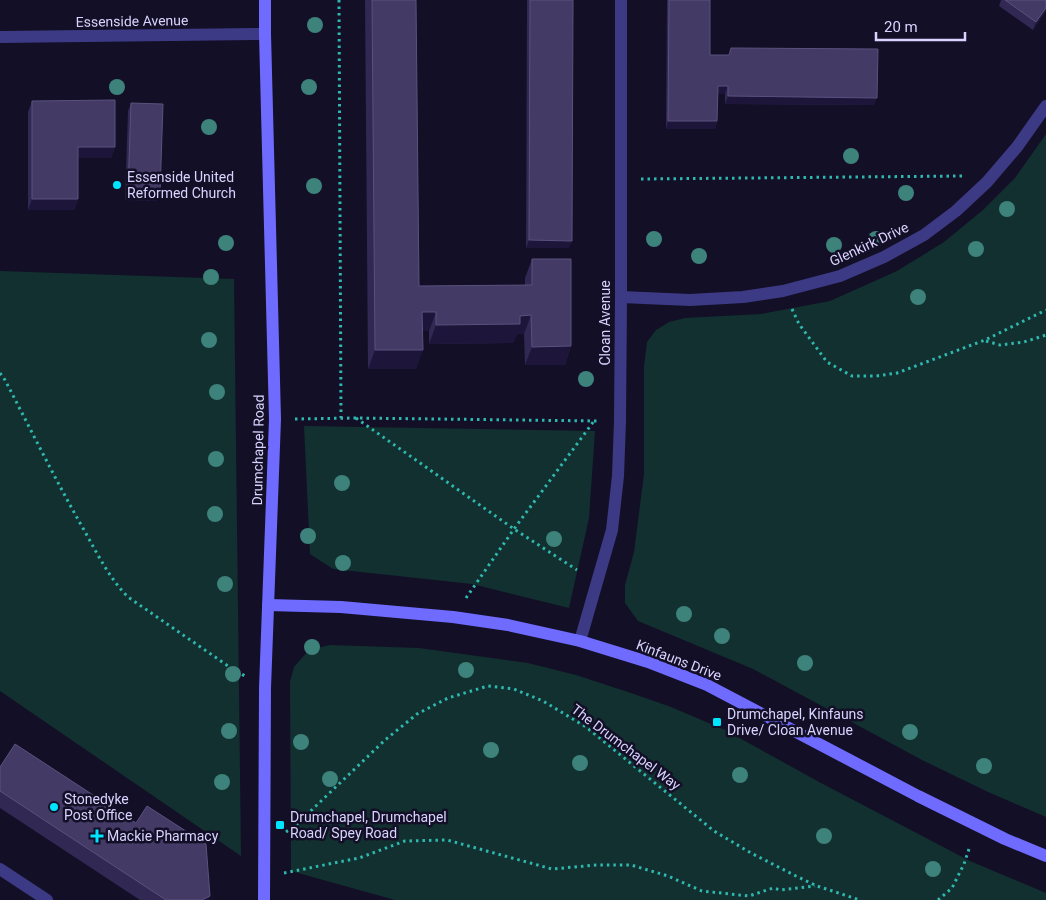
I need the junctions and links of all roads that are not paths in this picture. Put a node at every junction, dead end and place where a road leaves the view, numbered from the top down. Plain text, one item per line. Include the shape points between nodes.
1 (265, 0) edge
2 (621, 0) edge
3 (265, 34) junction
4 (0, 37) edge
5 (1046, 106) edge
6 (621, 297) junction
7 (268, 605) junction
8 (580, 641) junction
9 (1046, 856) edge
10 (0, 869) edge
11 (48, 900) edge
12 (264, 900) edge

1 - 3 street, Drumchapel Road
2 - 6 street, Cloan Avenue
3 - 4 street, Essenside Avenue
3 - 7 street, Drumchapel Road via 275,419
5 - 6 street, Glenkirk Drive via 1017,147 956,211 924,235 884,257 840,276 783,291 690,300
6 - 8 street, Cloan Avenue via 618,476 612,530
7 - 8 street, Kinfauns Drive via 341,607 453,617
7 - 12 street, Drumchapel Road
8 - 9 street, Kinfauns Drive via 707,685 918,796
10 - 11 street

